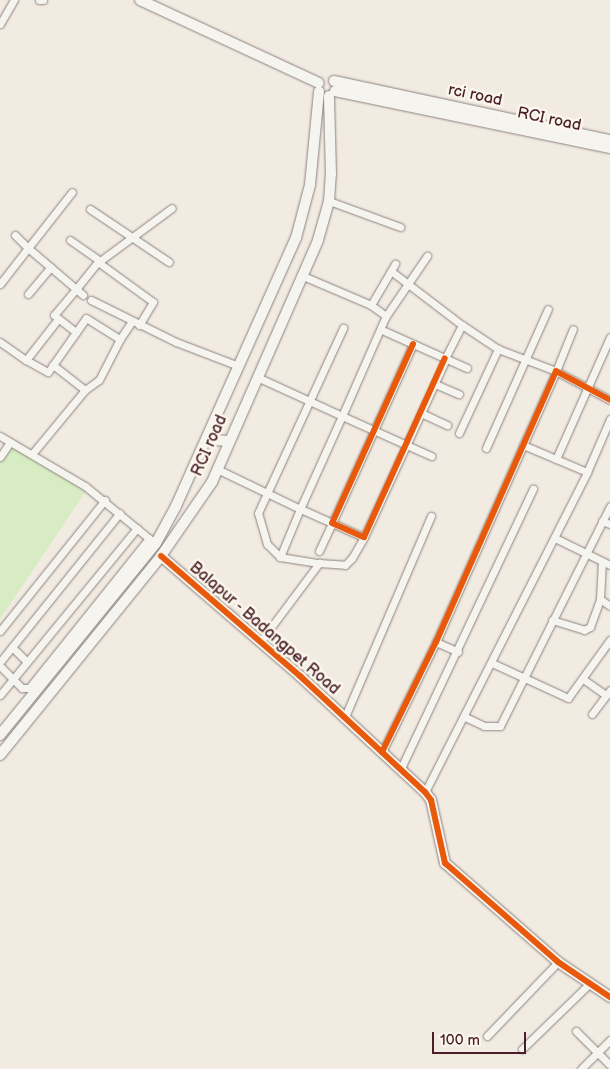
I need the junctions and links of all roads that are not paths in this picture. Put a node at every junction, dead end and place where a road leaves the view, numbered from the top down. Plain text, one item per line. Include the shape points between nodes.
1 (14, 0) edge
2 (39, 0) edge
3 (44, 0) edge
4 (140, 0) edge
5 (0, 24) edge
6 (327, 88) junction
7 (610, 140) edge
8 (610, 148) edge
9 (72, 192) dead end
10 (329, 201) junction
11 (172, 208) dead end
12 (90, 209) dead end
13 (400, 227) dead end
14 (15, 235) dead end
15 (136, 237) junction
16 (70, 240) dead end
17 (28, 248) junction
18 (427, 256) dead end
19 (98, 262) junction
20 (169, 262) dead end
21 (395, 264) dead end
22 (51, 267) junction
23 (391, 271) junction
24 (303, 276) junction
25 (0, 284) edge
26 (407, 285) junction
27 (76, 289) junction
28 (28, 294) dead end
29 (83, 296) dead end
30 (91, 300) dead end
31 (371, 305) junction
32 (548, 309) dead end
33 (386, 316) junction
34 (58, 319) junction
35 (135, 323) junction
36 (462, 325) junction
37 (344, 328) dead end
38 (573, 329) dead end
39 (382, 330) junction
40 (76, 332) junction
41 (610, 337) edge
42 (120, 339) junction
43 (0, 342) edge
44 (413, 344) junction
45 (498, 349) junction
46 (446, 358) junction
47 (526, 359) junction
48 (26, 360) junction
49 (53, 365) junction
50 (239, 366) junction
51 (467, 368) dead end
52 (556, 371) junction
53 (257, 377) junction
54 (435, 384) junction
55 (589, 388) junction
56 (85, 390) junction
57 (459, 394) dead end
58 (610, 400) edge
59 (310, 402) junction
60 (422, 413) junction
61 (342, 416) junction
62 (610, 419) edge
63 (447, 425) dead end
64 (375, 430) junction
65 (210, 431) junction
66 (459, 433) dead end
67 (0, 436) edge
68 (229, 441) junction
69 (10, 442) junction
70 (204, 444) junction
71 (407, 444) junction
72 (523, 445) junction
73 (486, 448) dead end
74 (224, 452) junction
75 (32, 454) junction
76 (431, 456) dead end
77 (0, 457) edge
78 (556, 459) junction
79 (217, 469) junction
80 (588, 472) junction
81 (533, 489) dead end
82 (267, 493) junction
83 (105, 500) junction
84 (610, 506) edge
85 (300, 509) junction
86 (120, 513) junction
87 (431, 516) dead end
88 (602, 521) junction
89 (332, 523) junction
90 (610, 524) edge
91 (137, 528) junction
92 (364, 537) junction
93 (555, 538) junction
94 (152, 541) junction
95 (319, 551) dead end
96 (586, 554) junction
97 (162, 556) junction
98 (280, 557) junction
99 (602, 562) junction
100 (319, 563) junction
101 (610, 565) edge
102 (600, 599) junction
103 (610, 606) edge
104 (552, 620) junction
105 (0, 631) edge
106 (260, 642) junction
107 (436, 642) junction
108 (609, 644) edge
109 (12, 647) junction
110 (458, 652) junction
111 (27, 662) junction
112 (492, 663) junction
113 (0, 664) edge
114 (524, 677) junction
115 (12, 679) junction
116 (583, 679) junction
117 (608, 693) edge
118 (0, 695) edge
119 (592, 714) dead end
120 (465, 717) junction
121 (344, 719) junction
122 (0, 735) edge
123 (382, 752) junction
124 (0, 755) edge
125 (401, 768) junction
126 (425, 792) junction
127 (558, 962) junction
128 (588, 985) junction
129 (610, 997) edge
130 (576, 1031) dead end
131 (486, 1036) dead end
132 (610, 1040) edge
133 (522, 1049) dead end
134 (597, 1053) junction
135 (610, 1065) edge
136 (581, 1069) edge

1 - 5 street
2 - 3 street
4 - 6 main road, RCI road
6 - 7 main road, rci road
6 - 8 main road, RCI road
6 - 10 main road, RCI road via 331,146
6 - 50 main road via 304,211 285,265
9 - 17 street
10 - 13 street
10 - 24 main road, RCI road
11 - 15 street
12 - 15 street
14 - 17 street
15 - 19 street
15 - 20 street
16 - 19 street
17 - 22 street
17 - 25 street
18 - 26 street
19 - 27 street
19 - 35 street via 153,302
21 - 23 street
22 - 27 street
22 - 28 street
23 - 26 street
23 - 31 street
24 - 31 street
24 - 53 main road, RCI road
26 - 33 street
26 - 36 street
27 - 29 street
27 - 34 street via 54,316
30 - 35 street
31 - 33 street
32 - 47 street
33 - 39 street
34 - 40 street
34 - 48 street
35 - 42 street
35 - 50 street
36 - 45 street
36 - 46 street
37 - 59 street
38 - 52 street
39 - 44 street
39 - 61 street
40 - 42 street via 86,318
40 - 49 street
41 - 55 street
42 - 56 street via 99,380
43 - 48 street
44 - 46 street
44 - 64 street
45 - 47 street
45 - 66 street
46 - 51 street
46 - 54 street
47 - 52 street
47 - 73 street
48 - 49 street via 48,372
49 - 56 street
50 - 65 main road
52 - 55 street
52 - 72 street
53 - 59 street
53 - 68 main road, RCI road
54 - 57 street
54 - 60 street
55 - 58 street
55 - 78 street
56 - 75 street
59 - 61 street
59 - 82 street
60 - 63 street
60 - 71 street
61 - 64 street
61 - 85 street
62 - 80 street
64 - 71 street
64 - 89 street
65 - 68 main road via 215,440
65 - 70 main road
67 - 69 street
68 - 74 main road, RCI road
69 - 75 street
69 - 77 street
70 - 74 main road via 215,443
70 - 94 main road
71 - 76 street
71 - 92 street
72 - 78 street
72 - 107 street
74 - 79 main road, RCI road
75 - 83 street
78 - 80 street
79 - 82 street
79 - 97 main road, RCI road via 201,502
80 - 93 street
81 - 110 street
82 - 85 street
82 - 98 street via 258,513 258,522 267,544
83 - 86 street
83 - 105 street
84 - 88 street
85 - 89 street
85 - 98 street
86 - 91 street
86 - 109 street
87 - 121 street
88 - 90 street
88 - 96 street
89 - 92 street
89 - 95 street
91 - 94 street
91 - 111 street
92 - 100 street via 349,562
93 - 96 street
93 - 112 street
94 - 115 street via 29,688 22,688
94 - 122 main road
96 - 99 street
96 - 104 street
97 - 106 main road, Balapur - Badangpet Road
97 - 124 main road, RCI road
98 - 100 street
99 - 101 street
99 - 102 street
100 - 106 street
102 - 103 street
102 - 104 street via 590,627 584,630
104 - 114 street
106 - 121 main road, Balapur - Badangpet Road
107 - 110 street
107 - 123 street
108 - 116 street
109 - 111 street
109 - 113 street
110 - 125 street
111 - 115 street
112 - 114 street
112 - 120 street
113 - 115 street
114 - 116 street via 568,698
114 - 120 street via 500,726 484,726
115 - 118 street
116 - 117 street
117 - 119 street
120 - 126 street
121 - 123 main road, Balapur - Badangpet Road
123 - 125 main road, Balapur - Badangpet Road
125 - 126 main road, Balapur - Badangpet Road
126 - 127 main road, Balapur - Badangpet Road via 431,800 445,863
127 - 128 main road, Balapur - Badangpet Road
127 - 131 street
128 - 129 main road, Balapur - Badangpet Road
128 - 133 street
130 - 134 street
132 - 134 street
134 - 135 street
134 - 136 street

